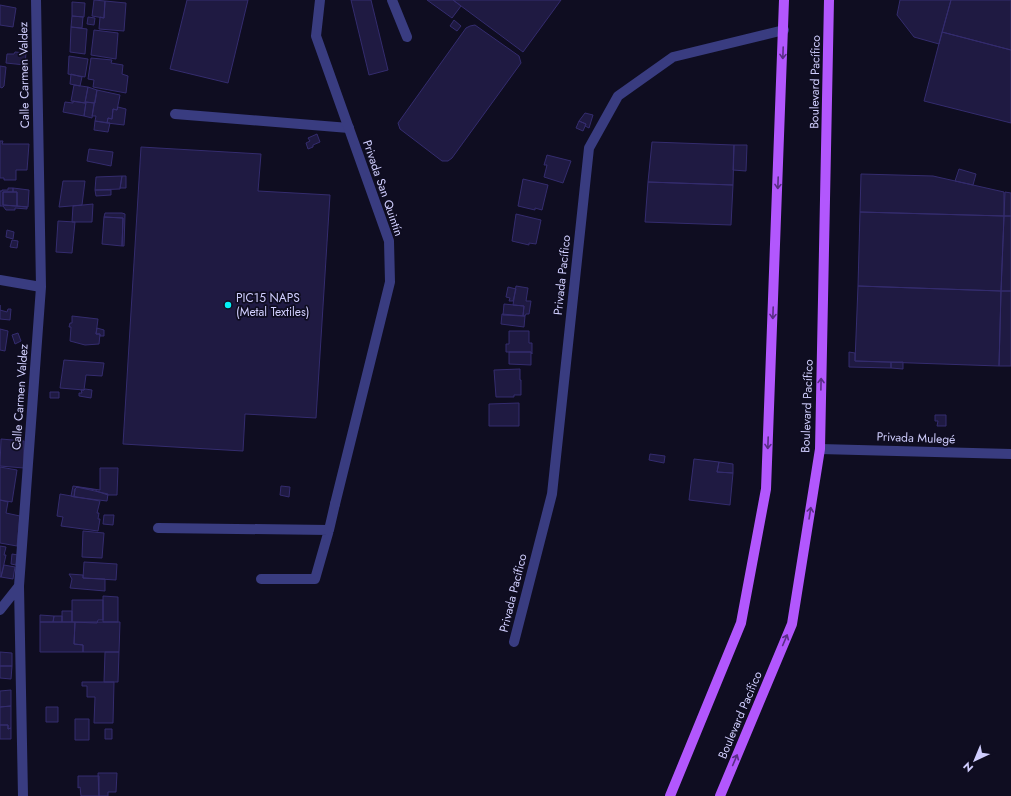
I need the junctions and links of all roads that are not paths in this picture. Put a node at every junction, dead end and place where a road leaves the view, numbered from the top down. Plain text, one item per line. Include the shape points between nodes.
1 (36, 0) edge
2 (320, 0) edge
3 (392, 0) edge
4 (784, 0) edge
5 (830, 0) edge
6 (784, 30) junction
7 (407, 37) dead end
8 (175, 114) dead end
9 (349, 128) junction
10 (0, 280) edge
11 (41, 287) junction
12 (820, 449) junction
13 (1011, 454) edge
14 (158, 528) dead end
15 (329, 530) junction
16 (261, 579) dead end
17 (19, 586) junction
18 (0, 610) edge
19 (514, 642) dead end
20 (23, 796) edge
21 (670, 796) edge
22 (720, 796) edge

1 - 11 street, Calle Carmen Valdez
2 - 9 street, Privada San Quintín via 316,36
3 - 7 street
4 - 6 main road
12 -> 5 main road, Boulevard Pacífico
6 - 19 street, Privada Pacífico via 673,57 618,96 589,148 552,494
6 -> 21 main road via 766,489 741,623
8 - 9 street
9 - 15 street, Privada San Quintín via 389,241 390,282
10 - 11 street
11 - 17 street, Calle Carmen Valdez
12 - 13 street, Privada Mulegé
22 -> 12 main road, Boulevard Pacífico via 792,624
14 - 15 street
15 - 16 street, Privada San Quintín via 315,579
17 - 18 street
17 - 20 street, Calle Carmen Valdez

